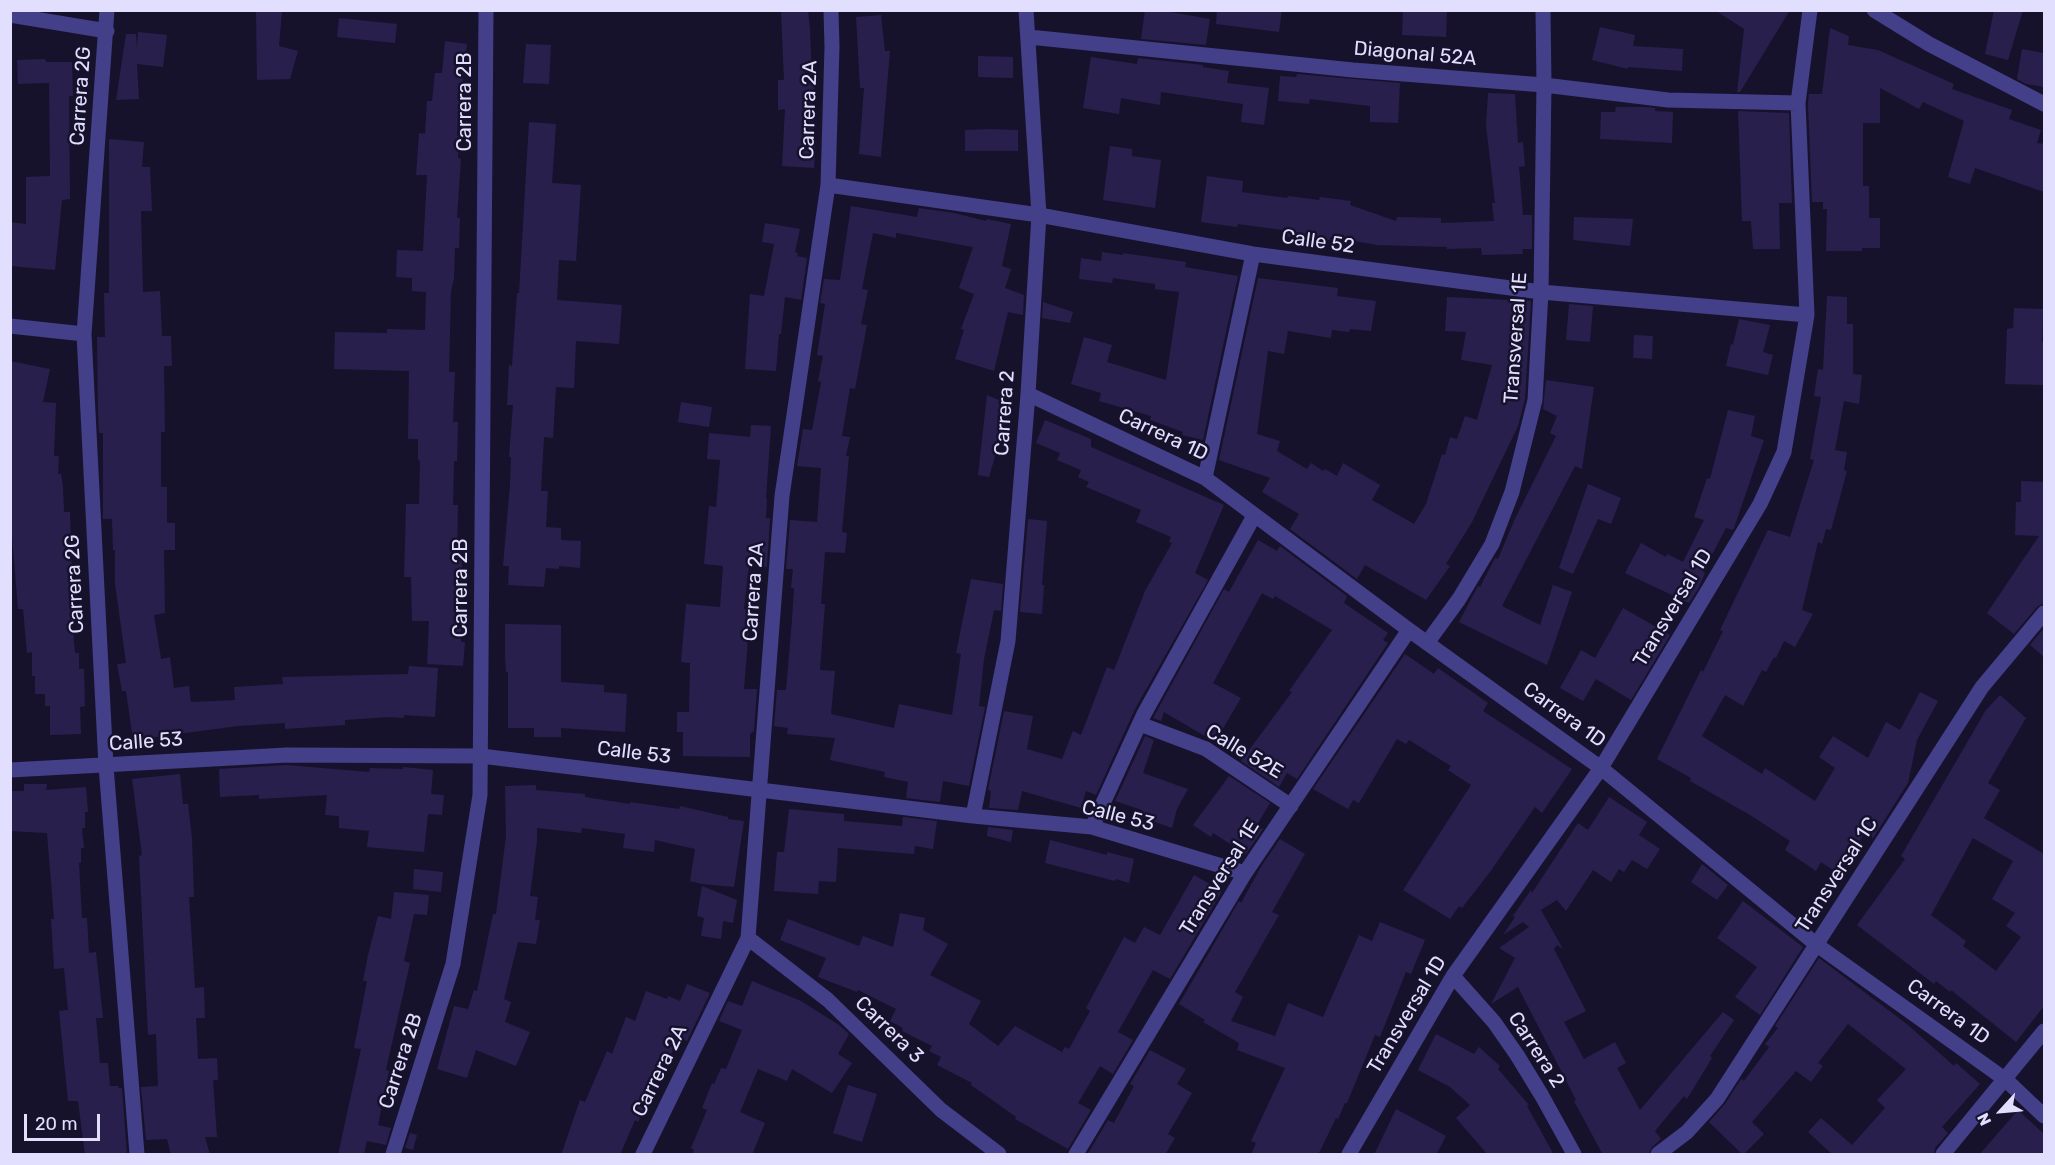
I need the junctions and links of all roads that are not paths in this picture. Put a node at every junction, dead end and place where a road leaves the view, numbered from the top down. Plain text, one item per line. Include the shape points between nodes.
1 (107, 10) edge
2 (486, 10) edge
3 (831, 10) edge
4 (1026, 10) edge
5 (1543, 10) edge
6 (1810, 10) edge
7 (1874, 10) edge
8 (10, 15) edge
9 (107, 31) junction
10 (1029, 37) junction
11 (1544, 86) junction
12 (1798, 103) junction
13 (2044, 104) edge
14 (828, 185) junction
15 (1039, 215) junction
16 (1253, 254) junction
17 (1541, 292) junction
18 (1807, 315) junction
19 (10, 326) edge
20 (84, 334) junction
21 (1028, 394) junction
22 (1206, 478) junction
23 (1254, 516) junction
24 (2044, 613) edge
25 (1409, 630) junction
26 (1427, 643) junction
27 (1140, 724) junction
28 (481, 756) junction
29 (106, 766) junction
30 (1601, 768) junction
31 (10, 770) edge
32 (760, 789) junction
33 (1291, 806) junction
34 (973, 816) junction
35 (1092, 827) junction
36 (1245, 873) junction
37 (748, 938) junction
38 (1817, 945) junction
39 (1453, 976) junction
40 (2044, 1031) edge
41 (2007, 1080) junction
42 (2044, 1116) edge
43 (137, 1155) edge
44 (393, 1155) edge
45 (643, 1155) edge
46 (999, 1155) edge
47 (1077, 1155) edge
48 (1349, 1155) edge
49 (1574, 1155) edge
50 (1658, 1155) edge
51 (1943, 1155) edge

1 - 9 street, Carrera 2G
2 - 28 street, Carrera 2B
3 - 14 street, Carrera 2A
4 - 10 street, Carrera 2
5 - 11 street, Transversal 1E
6 - 12 street, Transversal 1D
7 - 13 street via 1929,44
8 - 9 street
9 - 20 street, Carrera 2G
10 - 11 street, Diagonal 52A
10 - 15 street, Carrera 2
11 - 12 street, Diagonal 52A via 1668,100
11 - 17 street, Transversal 1E
12 - 18 street, Transversal 1D
14 - 15 street, Calle 52
14 - 32 street, Carrera 2A via 782,496
15 - 16 street, Calle 52
15 - 21 street, Carrera 2
16 - 17 street, Calle 52
16 - 22 street
17 - 18 street, Calle 52
17 - 26 street, Transversal 1E via 1535,400 1512,492 1492,544
18 - 30 street, Transversal 1D via 1784,452 1761,504
19 - 20 street
20 - 29 street, Carrera 2G
21 - 22 street, Carrera 1D
21 - 34 street, Carrera 2 via 1008,641
22 - 23 street, Carrera 1D
23 - 25 street, Carrera 1D
23 - 27 street
24 - 38 street, Transversal 1C via 1982,687
25 - 26 street, Carrera 1D
25 - 33 street, Transversal 1E
26 - 30 street, Carrera 1D
27 - 33 street, Calle 52E via 1206,749
27 - 35 street
28 - 29 street, Calle 53 via 287,755
28 - 32 street, Calle 53
28 - 44 street, Carrera 2B via 480,795 453,964
29 - 31 street, Calle 53
29 - 43 street, Carrera 2G
30 - 38 street, Carrera 1D
30 - 39 street, Transversal 1D
32 - 34 street, Calle 53
32 - 37 street, Carrera 2A
33 - 36 street, Transversal 1E
34 - 35 street, Calle 53
35 - 36 street, Calle 53
36 - 47 street, Transversal 1E
37 - 45 street, Carrera 2A
37 - 46 street, Carrera 3 via 828,1000 941,1110
38 - 41 street, Carrera 1D
38 - 50 street, Transversal 1C via 1717,1099 1687,1132
39 - 48 street, Transversal 1D
39 - 49 street, Carrera 2 via 1517,1055
40 - 41 street
41 - 42 street, Carrera 1D
41 - 51 street

